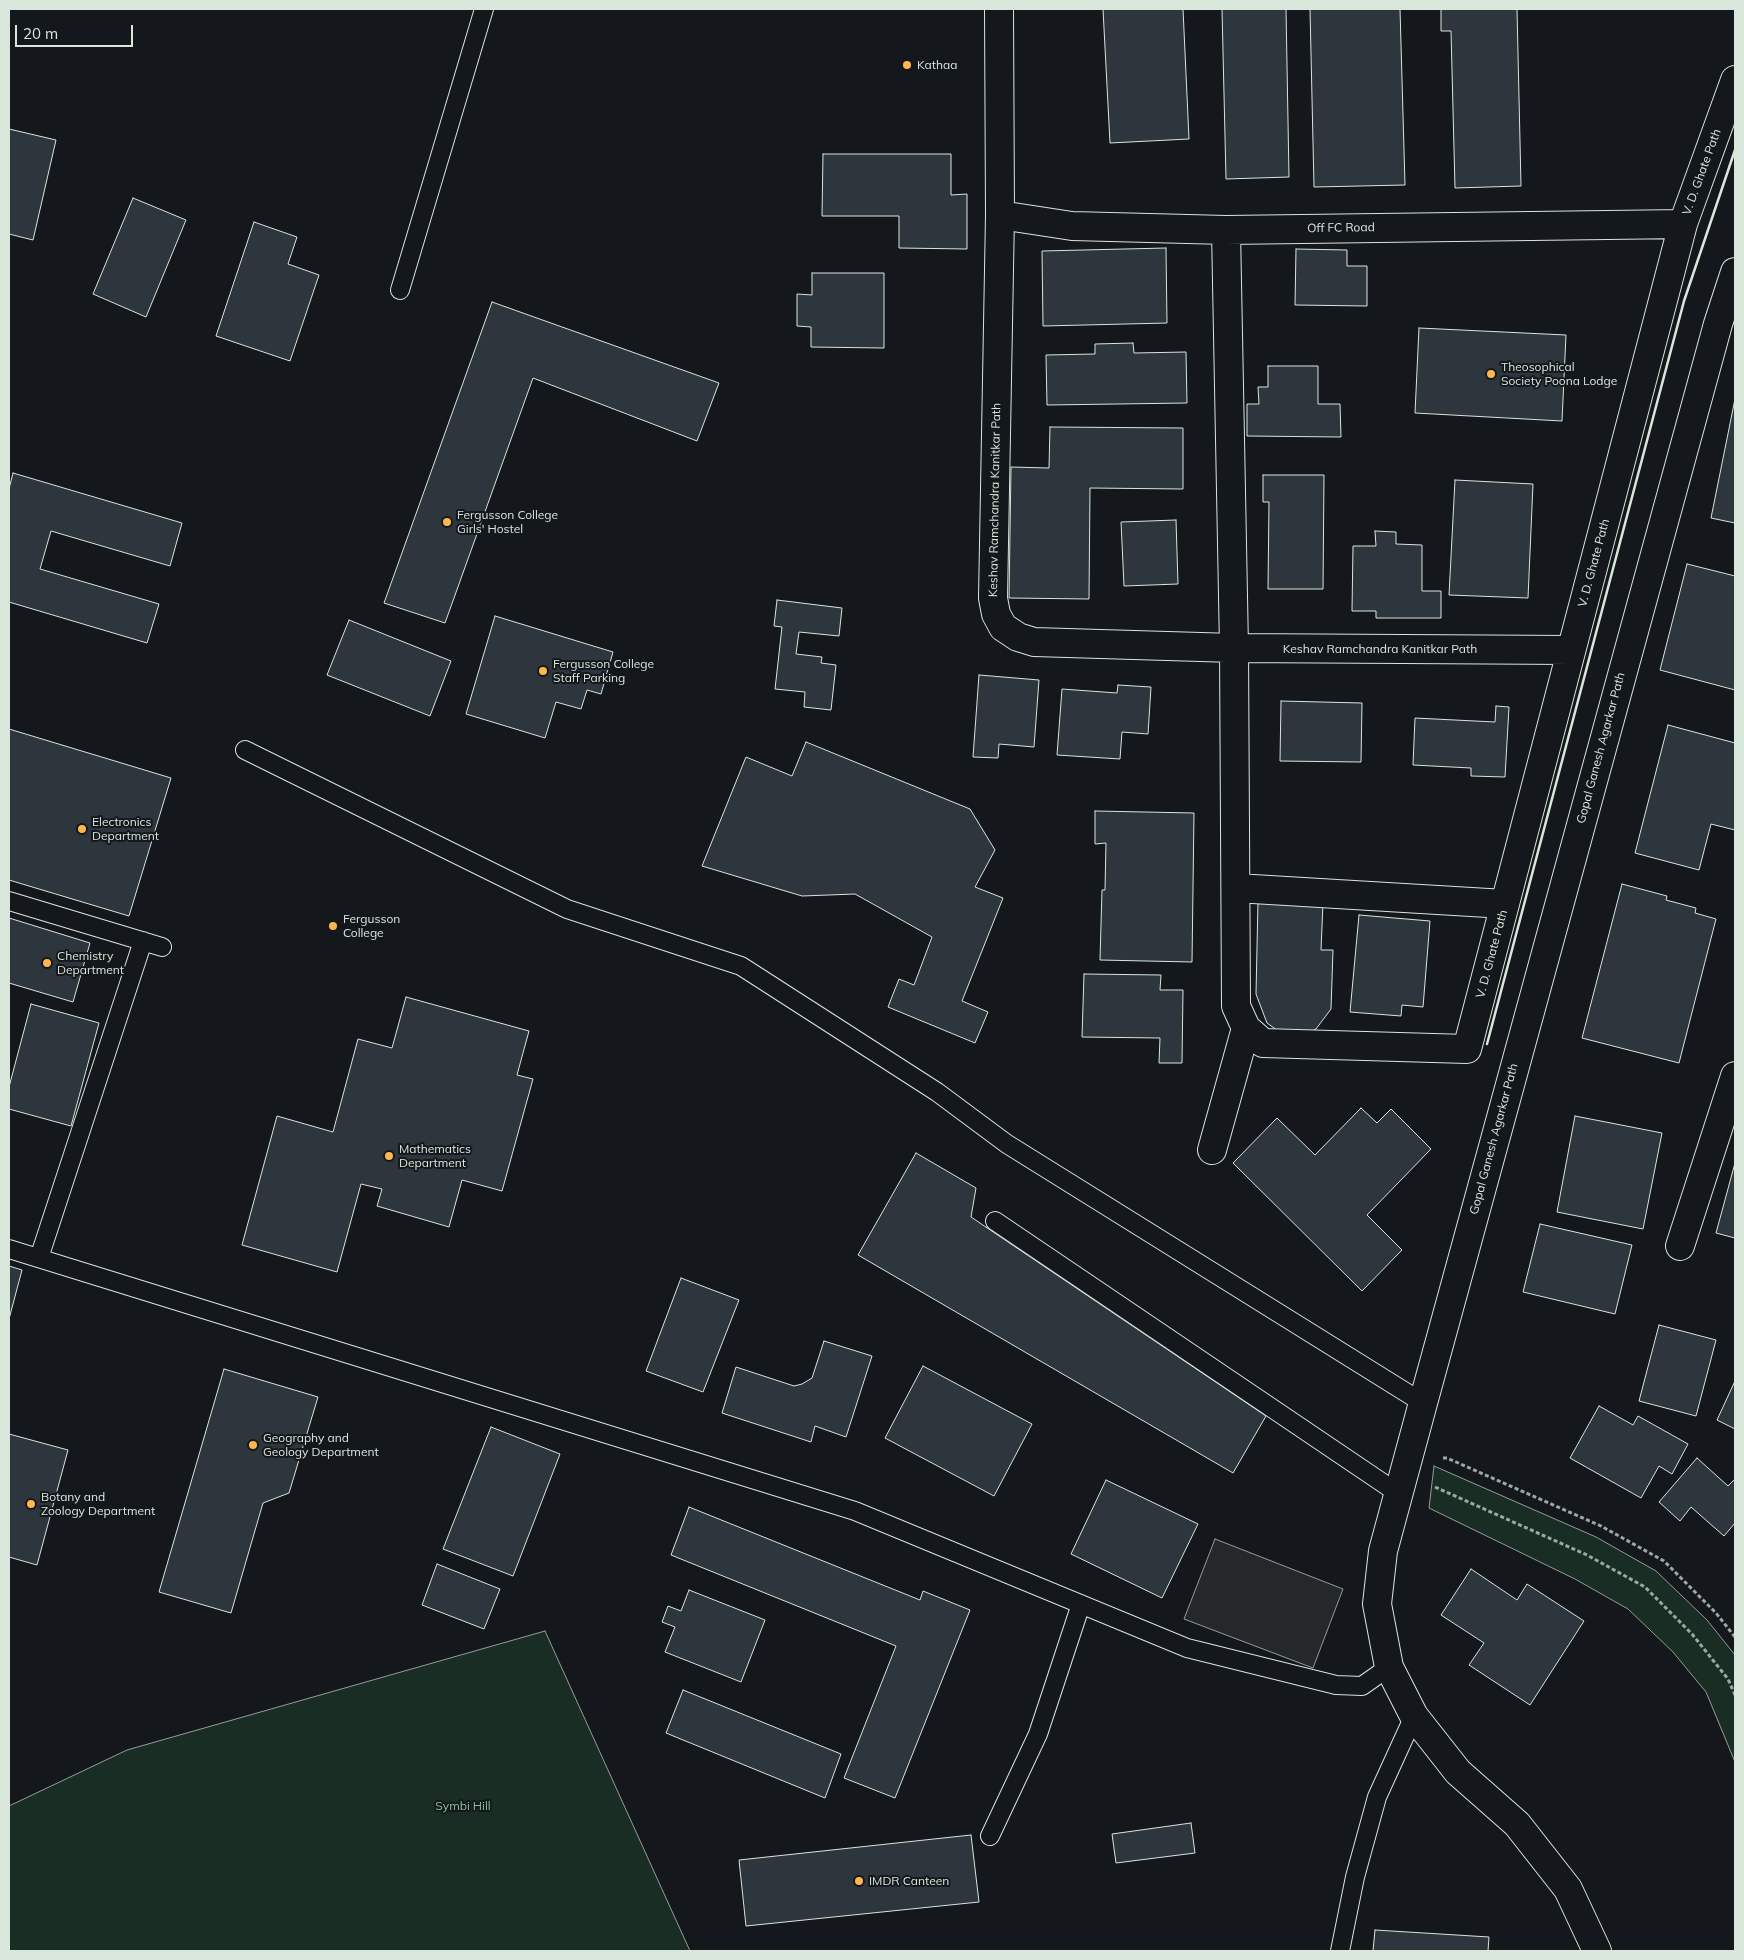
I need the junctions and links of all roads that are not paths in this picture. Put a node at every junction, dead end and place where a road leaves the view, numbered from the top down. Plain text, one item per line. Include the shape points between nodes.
1 (484, 9) edge
2 (999, 9) edge
3 (1735, 80) edge
4 (1000, 215) junction
5 (1683, 224) junction
6 (1226, 230) junction
7 (1735, 272) edge
8 (400, 290) dead end
9 (1727, 327) edge
10 (1234, 648) junction
11 (1571, 650) junction
12 (245, 750) dead end
13 (1236, 888) junction
14 (9, 901) edge
15 (1505, 904) junction
16 (143, 941) junction
17 (162, 947) dead end
18 (1246, 1028) junction
19 (1735, 1076) edge
20 (1212, 1150) dead end
21 (995, 1221) dead end
22 (1680, 1246) dead end
23 (9, 1249) edge
24 (40, 1258) junction
25 (1423, 1403) junction
26 (1398, 1494) junction
27 (1081, 1604) junction
28 (1389, 1667) junction
29 (1414, 1716) junction
30 (990, 1836) dead end
31 (1340, 1951) edge
32 (1597, 1951) edge

1 - 8 lane
2 - 4 street, Keshav Ramchandra Kanitkar Path
3 - 5 street, V. D. Ghate Path
4 - 6 street, Off FC Road via 1072,226
4 - 10 street, Keshav Ramchandra Kanitkar Path via 993,598 1003,627 1034,642
5 - 6 street, Off FC Road
5 - 11 street, V. D. Ghate Path
6 - 10 street
7 - 9 street, Gopal Ganesh Agarkar Path
9 - 25 street, Gopal Ganesh Agarkar Path
10 - 11 street, Keshav Ramchandra Kanitkar Path
10 - 13 street
11 - 15 street, V. D. Ghate Path
12 - 25 lane via 567,909 741,966 937,1092 1007,1144
13 - 15 street
13 - 18 street via 1236,1006
14 - 16 lane
15 - 18 street, V. D. Ghate Path via 1467,1049 1263,1043
16 - 17 lane
16 - 24 lane
18 - 20 street
19 - 22 street
21 - 26 lane
23 - 24 lane
24 - 27 lane via 856,1511
25 - 26 street, Gopal Ganesh Agarkar Path
26 - 28 street, Gopal Ganesh Agarkar Path via 1383,1551 1377,1604
27 - 28 lane via 1188,1648 1336,1685 1362,1686
27 - 30 lane via 1038,1734
28 - 29 street, Gopal Ganesh Agarkar Path
29 - 31 lane via 1377,1797 1355,1877
29 - 32 street, Gopal Ganesh Agarkar Path via 1458,1772 1517,1824 1568,1889

